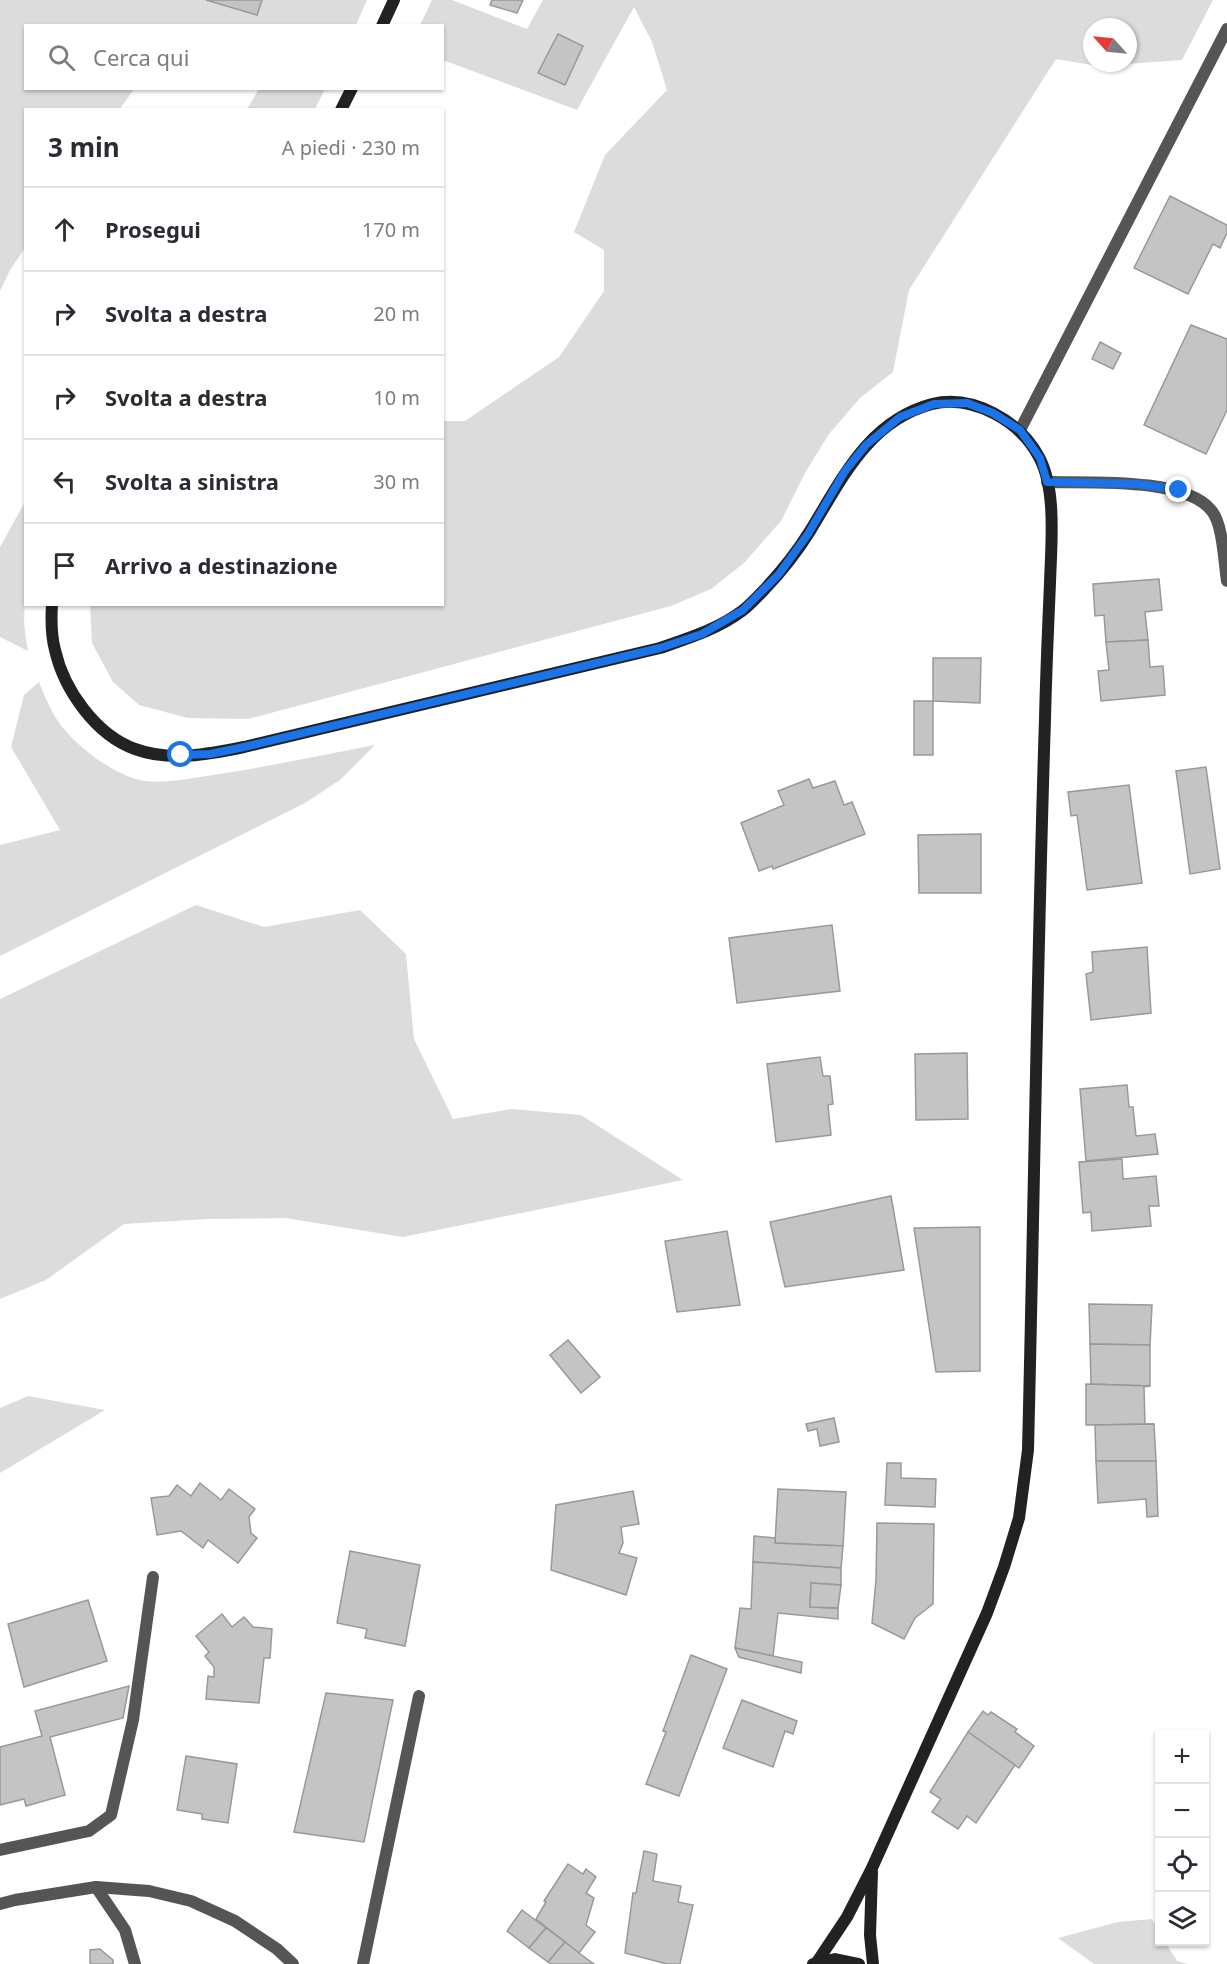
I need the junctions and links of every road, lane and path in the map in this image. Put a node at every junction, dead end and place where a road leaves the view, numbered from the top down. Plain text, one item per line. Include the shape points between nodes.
1 (394, 0) edge
2 (383, 24) edge
3 (1227, 29) edge
4 (351, 90) edge
5 (342, 108) edge
6 (1020, 430) junction
7 (1047, 482) junction
8 (1227, 581) edge
9 (52, 606) edge
10 (153, 1577) dead end
11 (419, 1695) dead end
12 (0, 1850) edge
13 (872, 1868) junction
14 (96, 1887) junction
15 (0, 1904) edge
16 (815, 1963) edge
17 (135, 1964) edge
18 (293, 1964) edge
19 (363, 1964) edge
20 (859, 1964) edge
21 (873, 1964) edge

1 - 2 main road
3 - 6 street
4 - 5 main road
6 - 7 main road via 1040,458
6 - 9 main road via 967,403 934,404 900,417 852,462 779,574 743,610 702,634 660,648 210,754 136,750 101,728 78,700 58,663
7 - 8 street via 1138,484 1179,490 1199,499 1212,510 1218,524
7 - 13 main road via 1052,518 1028,1450 1024,1484 1019,1518 987,1613
10 - 12 street via 133,1720 111,1815 89,1831
11 - 19 street
13 - 16 main road via 847,1917
13 - 21 main road
14 - 15 street
14 - 17 street via 125,1930
14 - 18 street via 149,1891 191,1901 235,1921
16 - 20 main road via 835,1959

